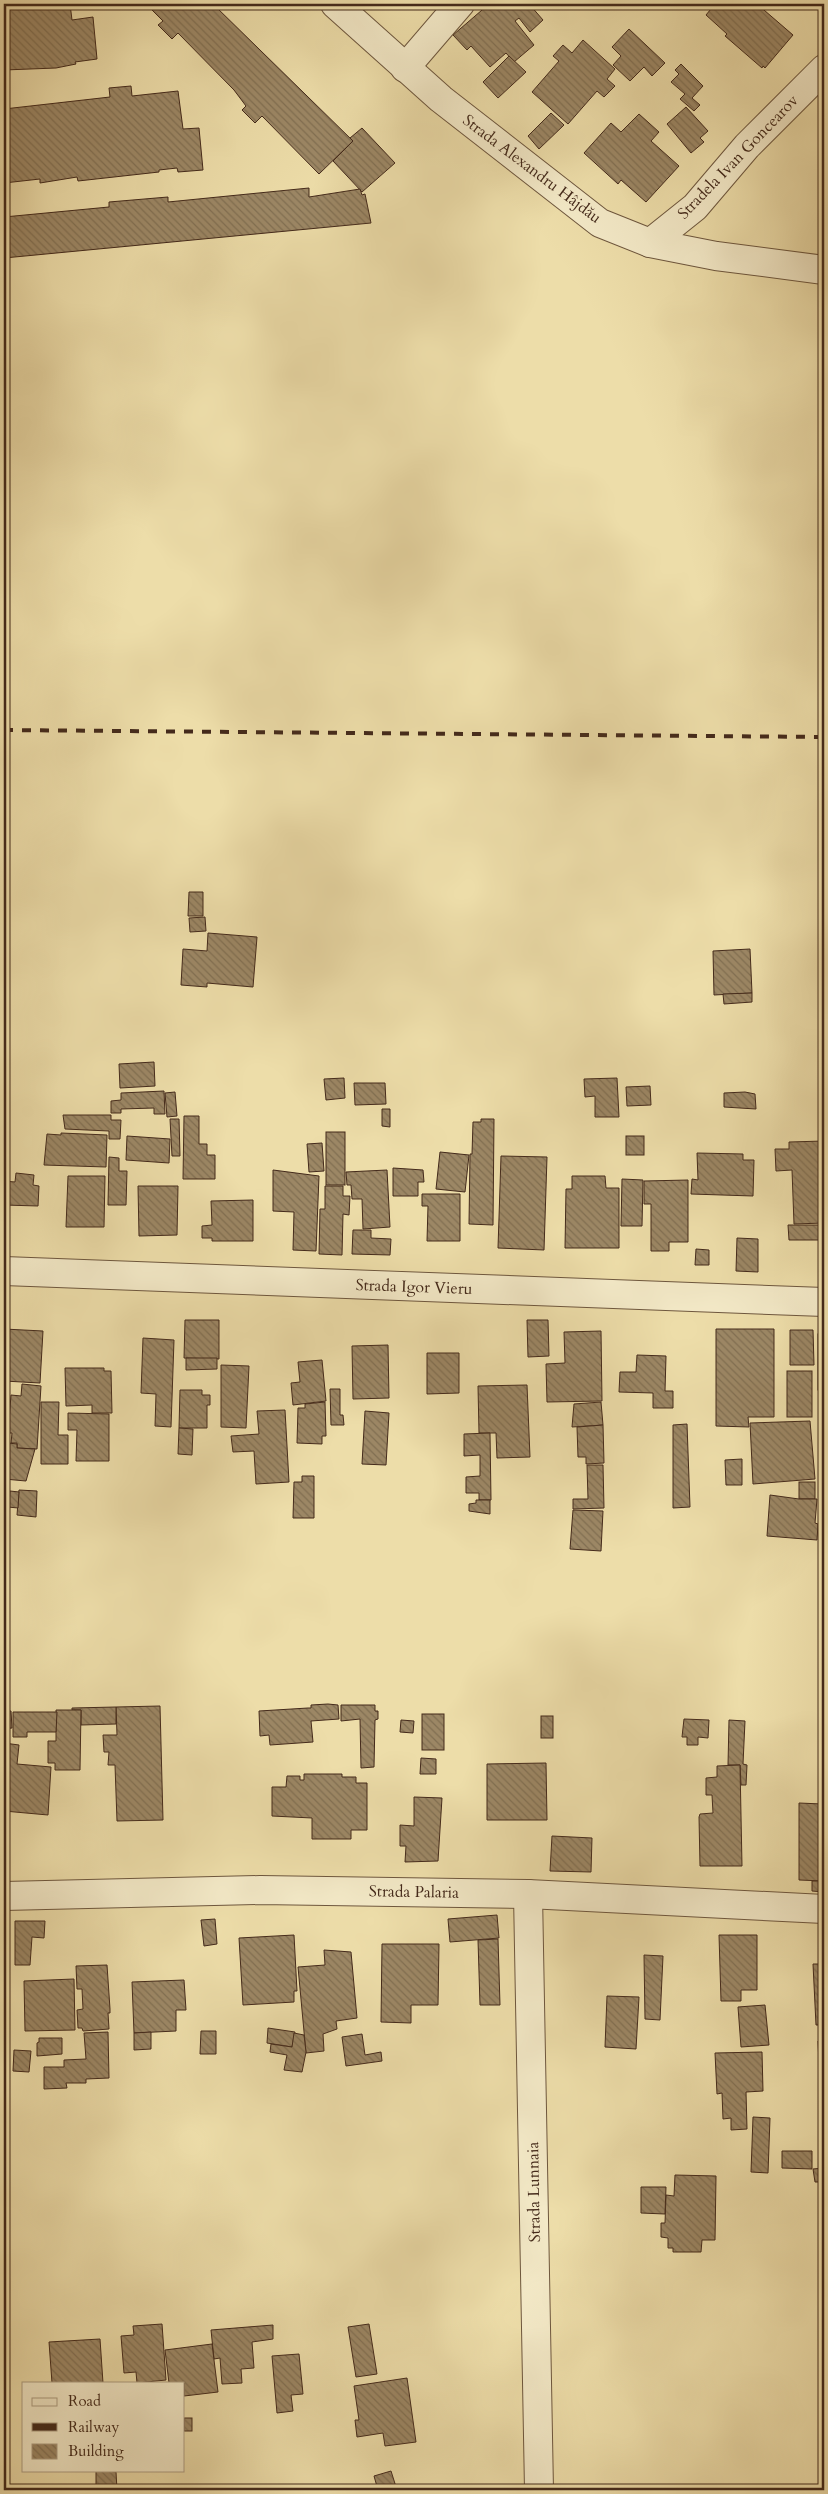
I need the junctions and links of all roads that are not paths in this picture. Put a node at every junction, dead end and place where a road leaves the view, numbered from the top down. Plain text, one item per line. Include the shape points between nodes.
1 (335, 4) edge
2 (460, 4) edge
3 (405, 68) junction
4 (824, 69) edge
5 (650, 243) junction
6 (824, 270) edge
7 (4, 1271) edge
8 (824, 1302) edge
9 (528, 1894) junction
10 (4, 1896) edge
11 (824, 1909) edge
12 (539, 2490) edge

1 - 3 street, Strada Alexandru Hâjdău
2 - 3 street
3 - 5 street, Strada Alexandru Hâjdău via 600,223
4 - 5 street, Stradela Ivan Goncearov via 747,146 694,207
5 - 6 street, Strada Alexandru Hâjdău via 716,256
7 - 8 street, Strada Igor Vieru
9 - 10 street, Strada Palaria via 260,1890
9 - 11 street, Strada Palaria
9 - 12 street, Strada Lunnaia

